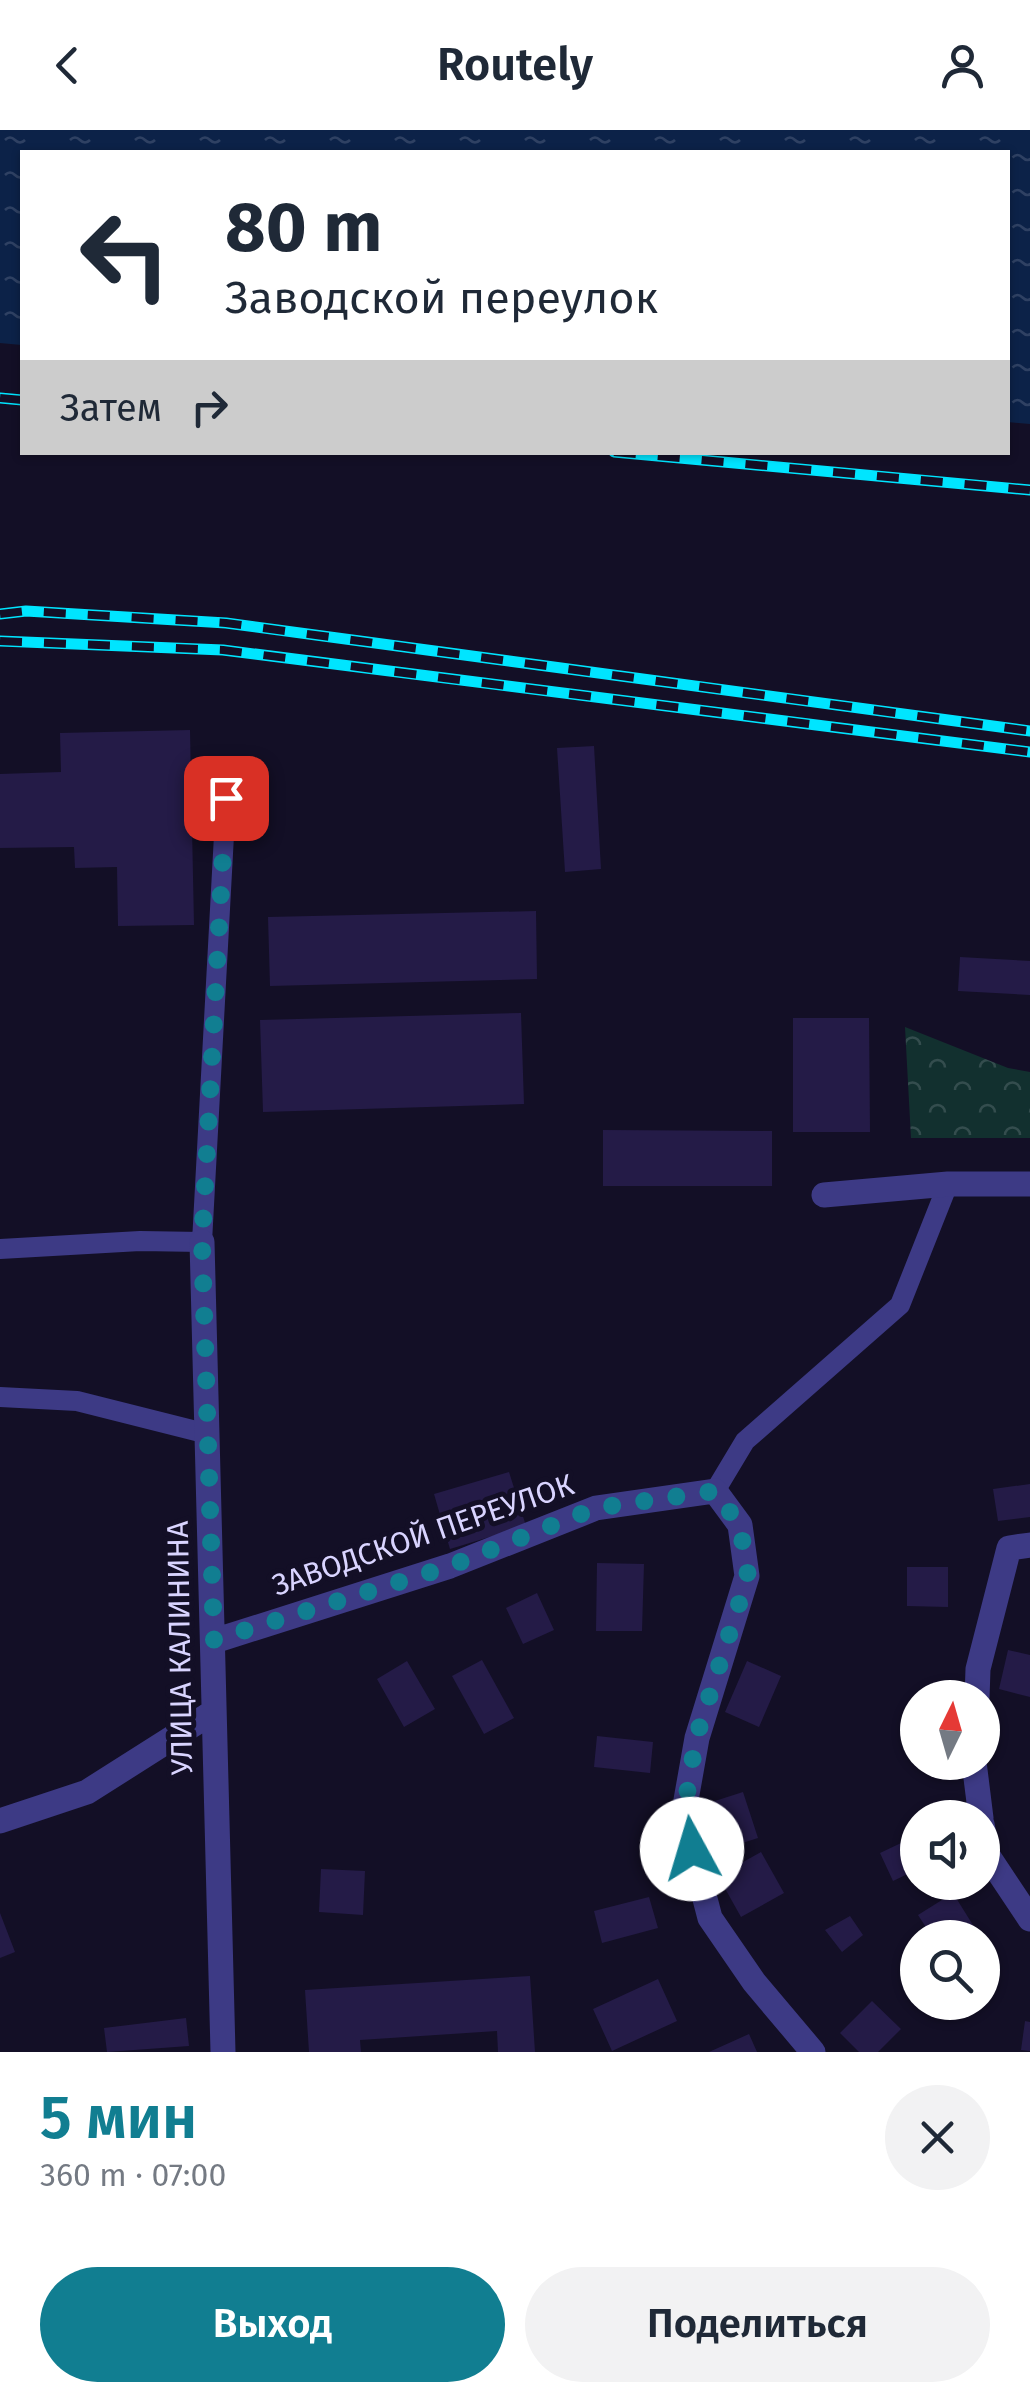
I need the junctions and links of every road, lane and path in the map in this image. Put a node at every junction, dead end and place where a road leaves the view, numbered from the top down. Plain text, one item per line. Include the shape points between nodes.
1 (226, 798) dead end
2 (948, 1184) junction
3 (1030, 1184) edge
4 (824, 1195) dead end
5 (202, 1242) junction
6 (0, 1250) edge
7 (0, 1397) edge
8 (208, 1434) junction
9 (715, 1491) junction
10 (1030, 1544) edge
11 (214, 1640) junction
12 (978, 1680) edge
13 (213, 1712) junction
14 (0, 1821) edge
15 (1000, 1874) edge
16 (1030, 1919) edge
17 (223, 2052) edge
18 (813, 2052) edge

1 - 5 lane
2 - 3 street
2 - 4 street
2 - 9 lane via 900,1304 745,1441
5 - 6 lane
5 - 8 street, УЛИЦА КАЛИНИНА
7 - 8 lane via 77,1401
8 - 11 street, УЛИЦА КАЛИНИНА
9 - 11 street, ЗАВОДСКОЙ ПЕРЕУЛОК via 596,1508 450,1566
9 - 18 street via 740,1526 748,1576 696,1738 686,1800 692,1849 710,1918
10 - 12 street via 1009,1548
11 - 13 street, УЛИЦА КАЛИНИНА
13 - 14 street via 87,1792
13 - 17 street, УЛИЦА КАЛИНИНА
15 - 16 street

